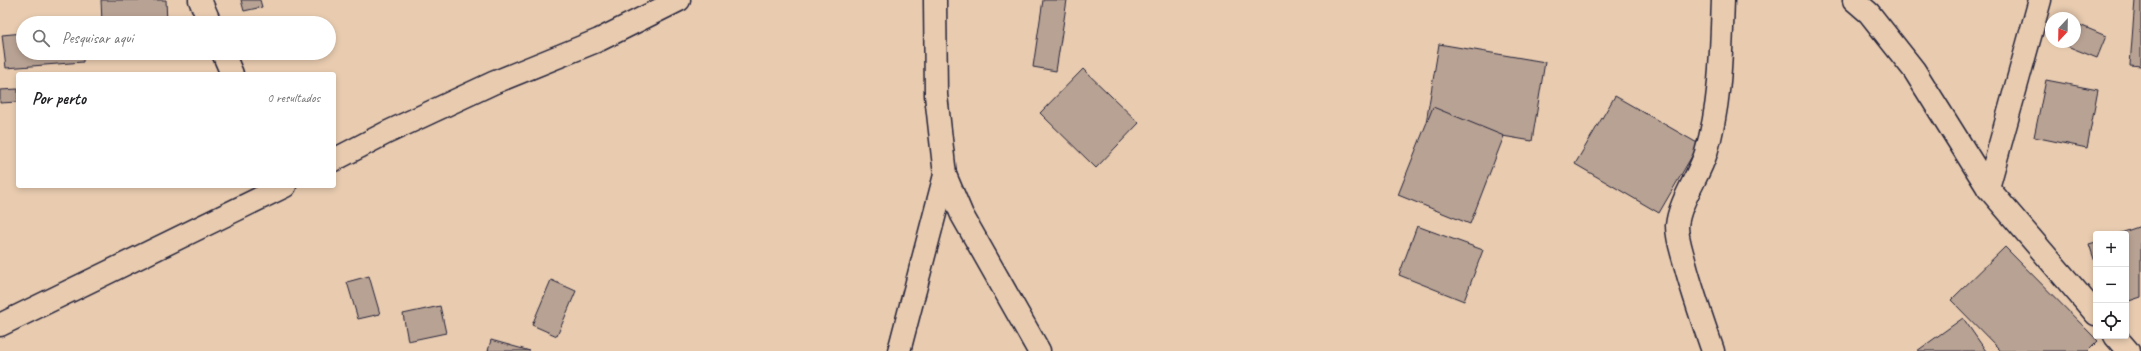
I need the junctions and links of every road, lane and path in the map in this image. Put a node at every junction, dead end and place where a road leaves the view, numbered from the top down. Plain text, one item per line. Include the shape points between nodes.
1 (200, 0) edge
2 (679, 0) edge
3 (935, 0) edge
4 (1723, 0) edge
5 (1854, 0) edge
6 (2040, 0) edge
7 (207, 16) edge
8 (226, 60) edge
9 (231, 72) edge
10 (336, 159) edge
11 (945, 175) junction
12 (281, 188) edge
13 (1988, 188) junction
14 (2093, 310) edge
15 (0, 325) edge
16 (2118, 339) edge
17 (900, 351) edge
18 (1039, 351) edge
19 (1713, 351) edge
20 (2128, 351) edge

1 - 7 street
2 - 10 street via 599,40 492,83
3 - 11 street via 936,95
4 - 19 street via 1721,76 1714,120 1706,154 1680,214 1678,226 1678,239
5 - 13 street via 1869,13 1914,70
6 - 13 street
8 - 9 street
11 - 17 street
11 - 18 street via 962,215
12 - 15 street
13 - 14 street
16 - 20 street

